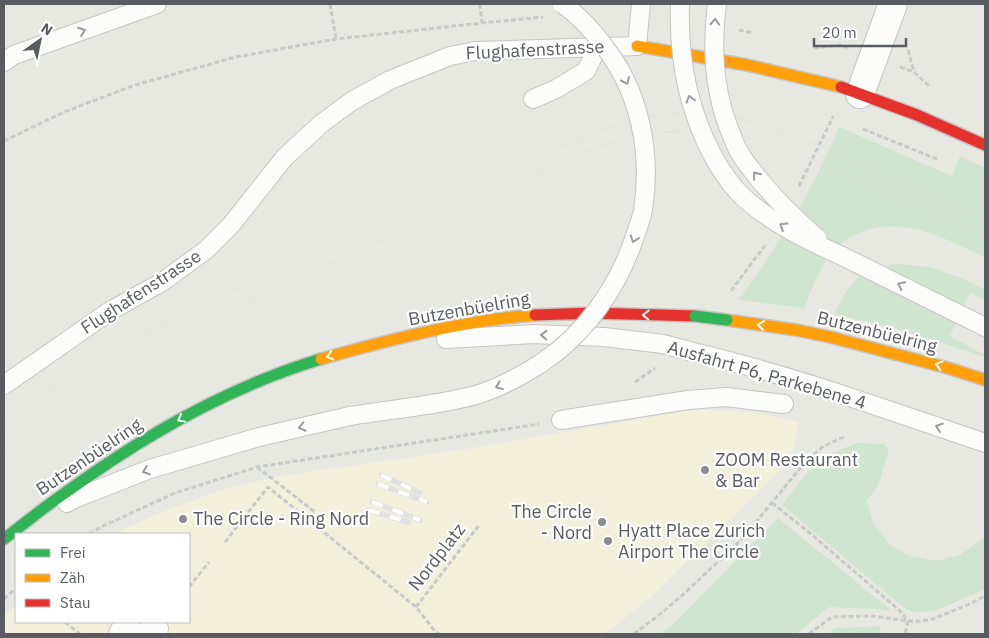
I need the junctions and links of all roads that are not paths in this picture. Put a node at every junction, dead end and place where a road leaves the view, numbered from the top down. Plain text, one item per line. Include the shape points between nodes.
1 (157, 4) edge
2 (562, 4) edge
3 (641, 4) edge
4 (680, 4) edge
5 (717, 4) edge
6 (893, 4) edge
7 (598, 46) junction
8 (637, 46) junction
9 (4, 62) edge
10 (860, 94) junction
11 (533, 99) dead end
12 (985, 145) edge
13 (842, 256) junction
14 (985, 327) edge
15 (364, 347) junction
16 (985, 380) edge
17 (4, 385) edge
18 (784, 404) dead end
19 (561, 420) road end
20 (985, 443) edge
21 (18, 533) edge
22 (15, 535) edge
23 (4, 541) edge
24 (145, 632) edge
25 (123, 634) edge

9 -> 1 lane
2 -> 21 lane, bridge via 596,34 622,72 642,125 646,169 642,212 630,251 614,285 572,338 542,363 505,384 478,394 350,416 259,437 150,469 76,498
3 - 8 lane
13 -> 4 lane, bridge via 784,228 742,196 720,169 698,124 686,84 680,44
13 -> 5 lane, bridge via 790,213 739,153 719,100 716,81
6 - 10 street
7 - 8 lane, Flughafenstrasse
7 - 11 lane via 586,71
7 - 17 lane, Flughafenstrasse via 475,51 450,56 398,77 352,101 322,122 285,157 231,225 206,250 162,282 110,311
8 - 10 main road, Flughafenstrasse via 747,65
10 - 12 main road, Flughafenstrasse via 917,114
14 -> 13 lane
16 -> 15 main road, Butzenbüelring, bridge via 830,337 694,316 531,315 465,324
20 -> 15 lane, Ausfahrt P6, Parkebene 4, bridge via 810,384 663,344 534,334
15 -> 23 main road, Butzenbüelring via 275,374 198,409 64,493
18 - 19 lane via 726,397
22 - 23 lane
24 - 25 street via 125,631

